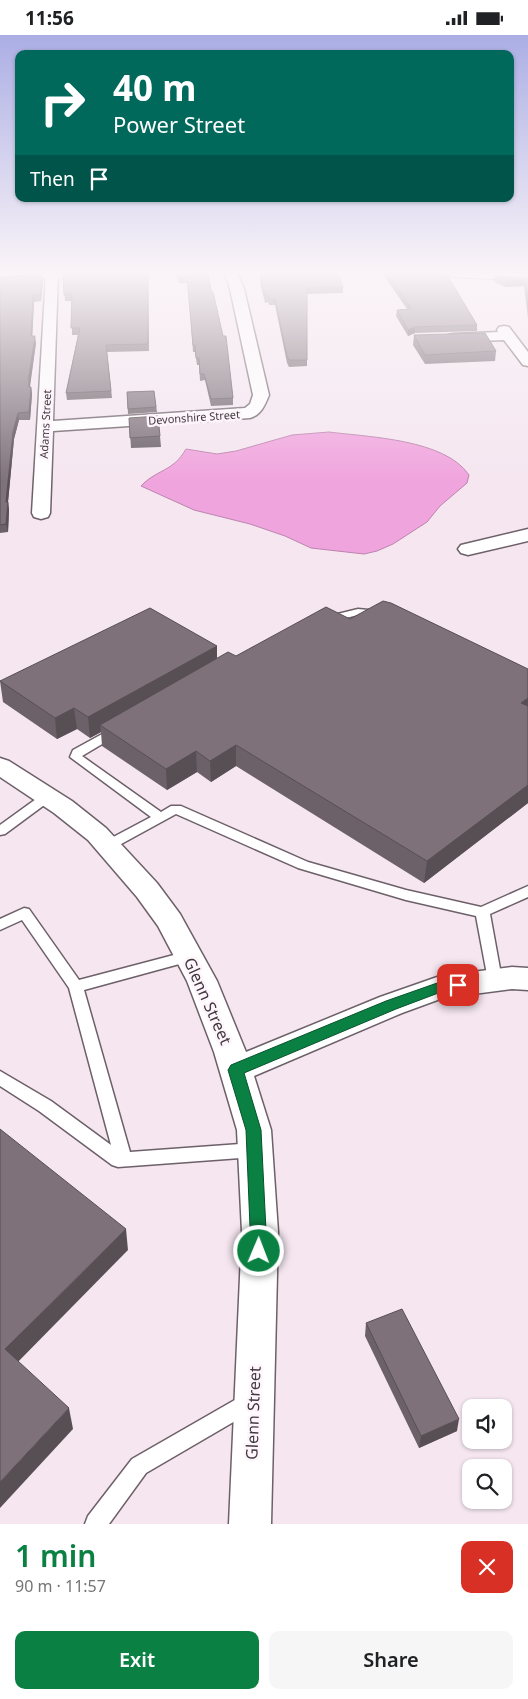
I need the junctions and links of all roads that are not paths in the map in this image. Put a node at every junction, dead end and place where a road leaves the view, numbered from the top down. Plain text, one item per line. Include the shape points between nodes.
1 (49, 342) edge
2 (250, 342) edge
3 (513, 342) edge
4 (528, 362) edge
5 (45, 427) junction
6 (41, 513) dead end
7 (528, 535) edge
8 (468, 549) dead end
9 (390, 616) edge
10 (310, 625) edge
11 (128, 724) edge
12 (0, 766) edge
13 (47, 797) junction
14 (160, 817) junction
15 (1, 829) edge
16 (107, 846) junction
17 (528, 891) edge
18 (482, 912) junction
19 (0, 925) edge
20 (189, 955) junction
21 (528, 979) edge
22 (495, 980) junction
23 (76, 987) junction
24 (236, 1070) junction
25 (0, 1078) edge
26 (255, 1150) junction
27 (122, 1159) junction
28 (254, 1399) junction
29 (96, 1524) edge
30 (250, 1524) edge

1 - 5 street, Adams Street
2 - 5 street, Devonshire Street via 261,395 250,413
3 - 4 street
5 - 6 street, Adams Street
7 - 8 street
9 - 10 lane via 358,612
11 - 14 lane via 77,753 76,757
12 - 13 street, Glenn Street
13 - 15 lane
13 - 16 street, Glenn Street
14 - 16 lane
14 - 18 lane via 176,809 303,865 406,895
16 - 20 street, Glenn Street via 147,890
17 - 18 lane
18 - 22 lane
19 - 23 lane via 24,913
20 - 23 lane
20 - 24 street, Glenn Street
21 - 22 street
22 - 24 street via 440,987
23 - 27 lane
24 - 26 street, Glenn Street via 254,1130
25 - 27 lane via 45,1106 118,1160
26 - 27 lane
26 - 28 street, Glenn Street via 260,1232
28 - 29 lane via 140,1465
28 - 30 street, Glenn Street

